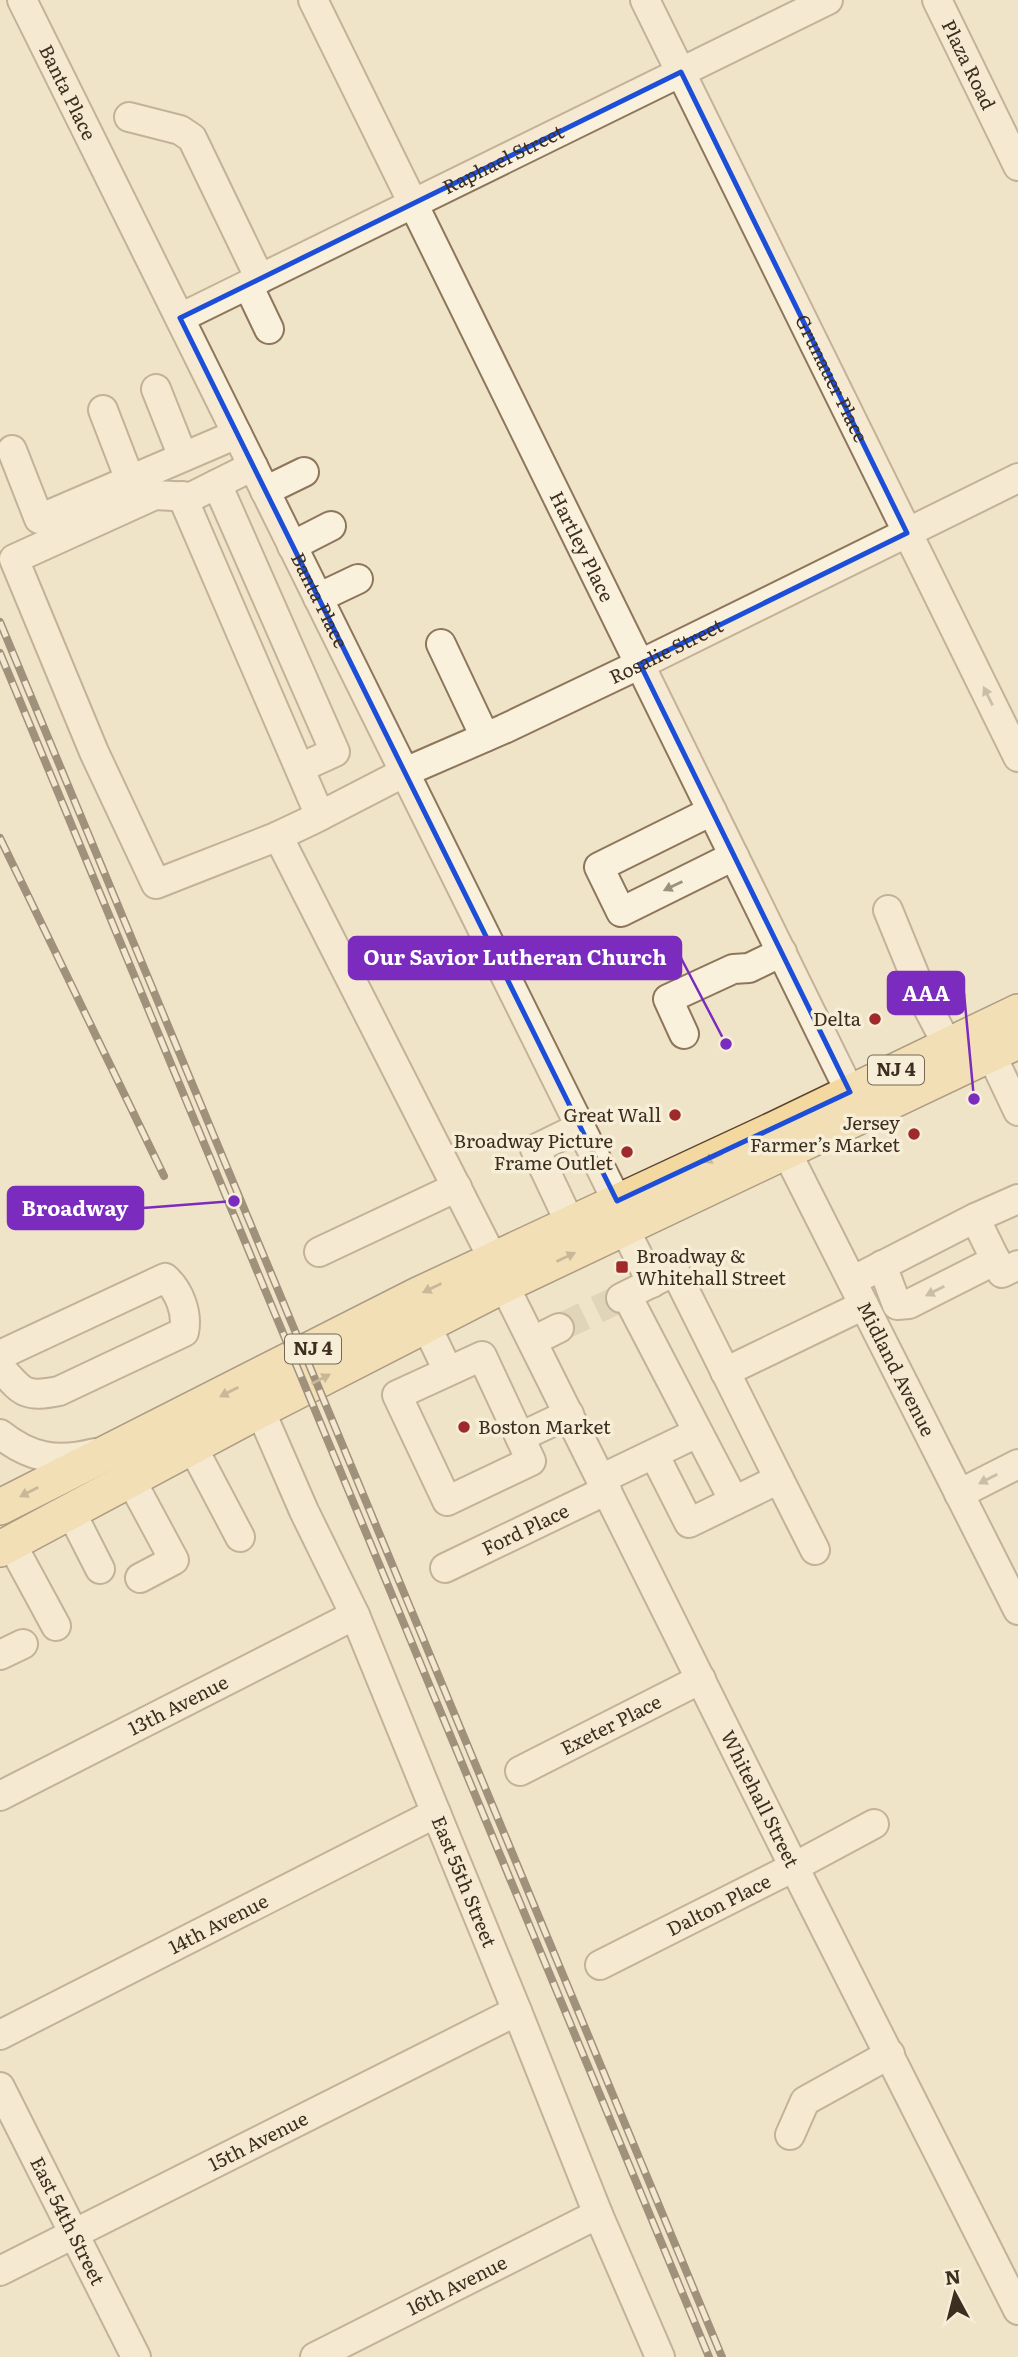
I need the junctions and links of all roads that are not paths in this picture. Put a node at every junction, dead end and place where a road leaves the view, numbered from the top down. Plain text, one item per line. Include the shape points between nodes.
1 (22, 0) edge
2 (313, 0) edge
3 (645, 0) edge
4 (828, 0) edge
5 (937, 0) edge
6 (681, 72) junction
7 (155, 106) dead end
8 (129, 117) junction
9 (89, 134) junction
10 (1018, 166) edge
11 (413, 204) junction
12 (254, 282) junction
13 (180, 318) junction
14 (270, 329) dead end
15 (156, 389) dead end
16 (103, 410) dead end
17 (237, 434) junction
18 (12, 450) dead end
19 (183, 457) junction
20 (304, 472) dead end
21 (259, 478) junction
22 (1018, 478) edge
23 (130, 480) junction
24 (217, 484) junction
25 (182, 496) junction
26 (331, 526) dead end
27 (908, 533) junction
28 (292, 546) junction
29 (358, 579) dead end
30 (320, 602) junction
31 (280, 624) junction
32 (441, 644) dead end
33 (640, 664) junction
34 (485, 737) junction
35 (1018, 757) edge
36 (300, 768) junction
37 (405, 772) junction
38 (712, 811) junction
39 (316, 818) junction
40 (278, 836) junction
41 (734, 856) junction
42 (888, 911) dead end
43 (782, 952) junction
44 (1018, 1012) edge
45 (684, 1034) dead end
46 (948, 1046) junction
47 (1004, 1047) edge
48 (850, 1092) junction
49 (1018, 1111) edge
50 (580, 1127) junction
51 (780, 1140) junction
52 (457, 1187) junction
53 (1018, 1199) edge
54 (621, 1216) junction
55 (975, 1218) junction
56 (570, 1223) junction
57 (319, 1252) dead end
58 (1007, 1263) edge
59 (882, 1265) junction
60 (499, 1272) junction
61 (652, 1283) junction
62 (681, 1284) junction
63 (858, 1293) junction
64 (627, 1301) junction
65 (426, 1325) junction
66 (559, 1328) tunnel mouth
67 (533, 1340) junction
68 (0, 1356) edge
69 (0, 1367) edge
70 (448, 1371) junction
71 (725, 1372) junction
72 (260, 1410) junction
73 (569, 1414) junction
74 (697, 1433) junction
75 (0, 1434) edge
76 (520, 1437) junction
77 (134, 1440) junction
78 (192, 1446) junction
79 (654, 1454) junction
80 (1018, 1464) edge
81 (779, 1479) junction
82 (131, 1480) junction
83 (604, 1485) junction
84 (959, 1494) junction
85 (734, 1501) junction
86 (0, 1507) edge
87 (71, 1512) junction
88 (240, 1537) dead end
89 (6, 1546) edge
90 (815, 1550) dead end
91 (445, 1568) dead end
92 (100, 1569) dead end
93 (140, 1578) dead end
94 (1018, 1610) edge
95 (355, 1615) junction
96 (56, 1626) dead end
97 (701, 1679) junction
98 (520, 1772) dead end
99 (0, 1796) edge
100 (436, 1813) junction
101 (874, 1824) dead end
102 (794, 1867) junction
103 (600, 1965) dead end
104 (517, 2011) junction
105 (0, 2035) edge
106 (890, 2054) junction
107 (0, 2087) edge
108 (790, 2135) dead end
109 (598, 2214) junction
110 (74, 2234) junction
111 (0, 2271) edge
112 (1018, 2310) edge
113 (136, 2357) edge
114 (316, 2357) edge
115 (660, 2357) edge

1 - 9 street, Banta Place
2 - 11 street, Hartley Place
3 - 6 street, Grunauer Place
4 - 6 street, Raphael Street
5 - 10 street, Plaza Road
6 - 11 street, Raphael Street
6 - 27 street, Grunauer Place
7 - 8 street
8 - 9 street
8 - 12 street via 180,130 192,138
9 - 13 street, Banta Place
11 - 12 street, Raphael Street
11 - 33 street, Hartley Place
12 - 13 street, Raphael Street
12 - 14 street
13 - 17 street, Banta Place
15 - 19 street
16 - 23 street
17 - 19 street
17 - 21 street, Banta Place
18 - 23 street via 39,519
19 - 23 street
20 - 21 street
21 - 24 street
21 - 28 street, Banta Place
22 - 27 street, Rosalie Street
24 - 25 street via 191,497
24 - 31 street
25 - 36 street
25 - 40 street, Rosalie Street via 155,495 13,559 94,752 156,884
26 - 28 street
27 - 33 street, Rosalie Street
35 -> 27 street, Grunauer Place
28 - 30 street, Banta Place
29 - 30 street
30 - 31 street
30 - 37 street, Banta Place
31 - 36 street via 335,752
32 - 34 street
33 - 34 street, Rosalie Street
33 - 38 street, Hartley Place
34 - 37 street, Rosalie Street
36 - 39 street
37 - 39 street, Rosalie Street
37 - 50 street, Banta Place
38 - 41 street, Hartley Place
41 -> 38 street via 621,912 598,867
39 - 40 street, Rosalie Street
40 - 52 street, Whitehall Street
41 - 43 street, Hartley Place
42 - 46 street
43 - 45 street via 668,999
43 - 48 street, Hartley Place
44 - 46 main road, NJ 4
46 - 48 main road, NJ 4
47 - 49 street
47 - 51 main road, NJ 4
48 - 51 main road, NJ 4
50 - 54 street, Banta Place
50 - 56 street via 535,1149
51 - 54 main road, NJ 4
51 - 63 street, Midland Avenue
52 - 57 street
52 - 60 street, Whitehall Street
53 - 55 street
54 - 56 main road, NJ 4
60 -> 54 main road, NJ 4
54 - 61 street, Banta Place
55 - 58 street
55 - 59 street
56 - 60 main road, NJ 4
58 -> 59 street via 897,1305
59 - 63 street
60 - 65 main road, NJ 4
60 - 67 street, Whitehall Street
60 -> 77 main road, NJ 4
61 - 62 street via 675,1271
61 - 64 street
62 - 64 street
62 - 71 street
63 - 71 street
63 - 84 street, Midland Avenue
64 - 74 street
65 - 70 street
72 -> 65 main road, NJ 4
66 - 67 street
67 - 73 street, Whitehall Street
68 - 69 street via 165,1278 187,1321 184,1332 59,1391 38,1395 21,1391
70 - 76 street via 481,1356
70 - 76 street via 397,1395 447,1501 531,1461
71 - 81 street
72 - 78 main road, NJ 4
72 - 95 street, East 55th Street
73 - 76 street
73 - 83 street, Whitehall Street
74 - 79 street, Ford Place
74 - 85 street
75 - 77 street via 46,1458 90,1454
77 -> 86 main road, NJ 4
78 - 82 main road, NJ 4
78 - 88 street
79 - 83 street, Ford Place
79 - 85 street via 690,1524
80 -> 84 street
81 - 85 street
81 - 90 street
82 - 87 main road, NJ 4
82 - 93 street via 174,1560
83 - 91 street, Ford Place
83 - 97 street, Whitehall Street
84 - 94 street, Midland Avenue
87 - 89 main road, NJ 4
87 - 92 street
89 - 96 street
95 - 99 street, 13th Avenue
95 - 100 street, East 55th Street
97 - 98 street, Exeter Place
97 - 102 street, Whitehall Street
100 - 104 street, East 55th Street
100 - 105 street, 14th Avenue
101 - 102 street, Dalton Place
102 - 103 street, Dalton Place
102 - 106 street, Whitehall Street
104 - 109 street, East 55th Street
104 - 110 street, 15th Avenue
106 - 108 street via 805,2101
106 - 112 street, Whitehall Street
107 - 110 street, East 54th Street
109 - 114 street, 16th Avenue
109 - 115 street, East 55th Street
110 - 111 street, 15th Avenue
110 - 113 street, East 54th Street

